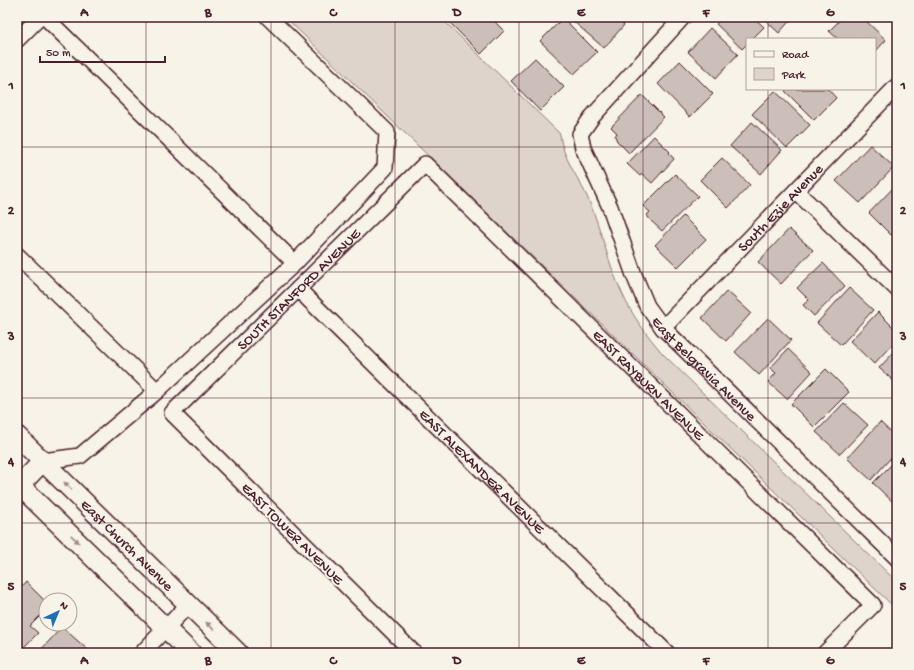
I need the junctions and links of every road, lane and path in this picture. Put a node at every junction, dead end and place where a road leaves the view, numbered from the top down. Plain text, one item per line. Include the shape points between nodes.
1 (40, 17) edge
2 (45, 17) edge
3 (268, 17) edge
4 (683, 17) edge
5 (17, 40) edge
6 (897, 86) edge
7 (425, 164) joint
8 (797, 192) junction
9 (17, 255) edge
10 (295, 263) junction
11 (298, 289) junction
12 (897, 289) edge
13 (663, 328) junction
14 (157, 391) junction
15 (172, 413) joint
16 (17, 436) edge
17 (43, 461) junction
18 (18, 484) edge
19 (897, 558) edge
20 (188, 605) junction
21 (166, 629) junction
22 (142, 653) edge
23 (191, 653) edge
24 (238, 653) edge
25 (414, 653) edge
26 (667, 653) edge
27 (825, 653) edge

1 - 5 street
2 - 10 street
3 - 10 street via 387,132 385,168
4 - 13 street, East Belgravia Avenue via 592,116 580,134 583,148 610,207 647,306
6 - 8 street, South Ezie Avenue
7 - 11 street, SOUTH STANFORD AVENUE
7 - 27 street, EAST RAYBURN AVENUE via 873,606
8 - 12 street
8 - 13 street, South Ezie Avenue
9 - 14 street
10 - 14 street
11 - 15 street, SOUTH STANFORD AVENUE
11 - 26 street, EAST ALEXANDER AVENUE
13 - 19 street, East Belgravia Avenue
14 - 17 street via 80,456
15 - 25 street, EAST TOWER AVENUE
16 - 17 street, East Church Avenue
17 - 18 street
20 -> 17 street, East Church Avenue
18 -> 21 street
20 - 21 street
24 -> 20 street, East Church Avenue
21 - 22 street
21 - 23 street

